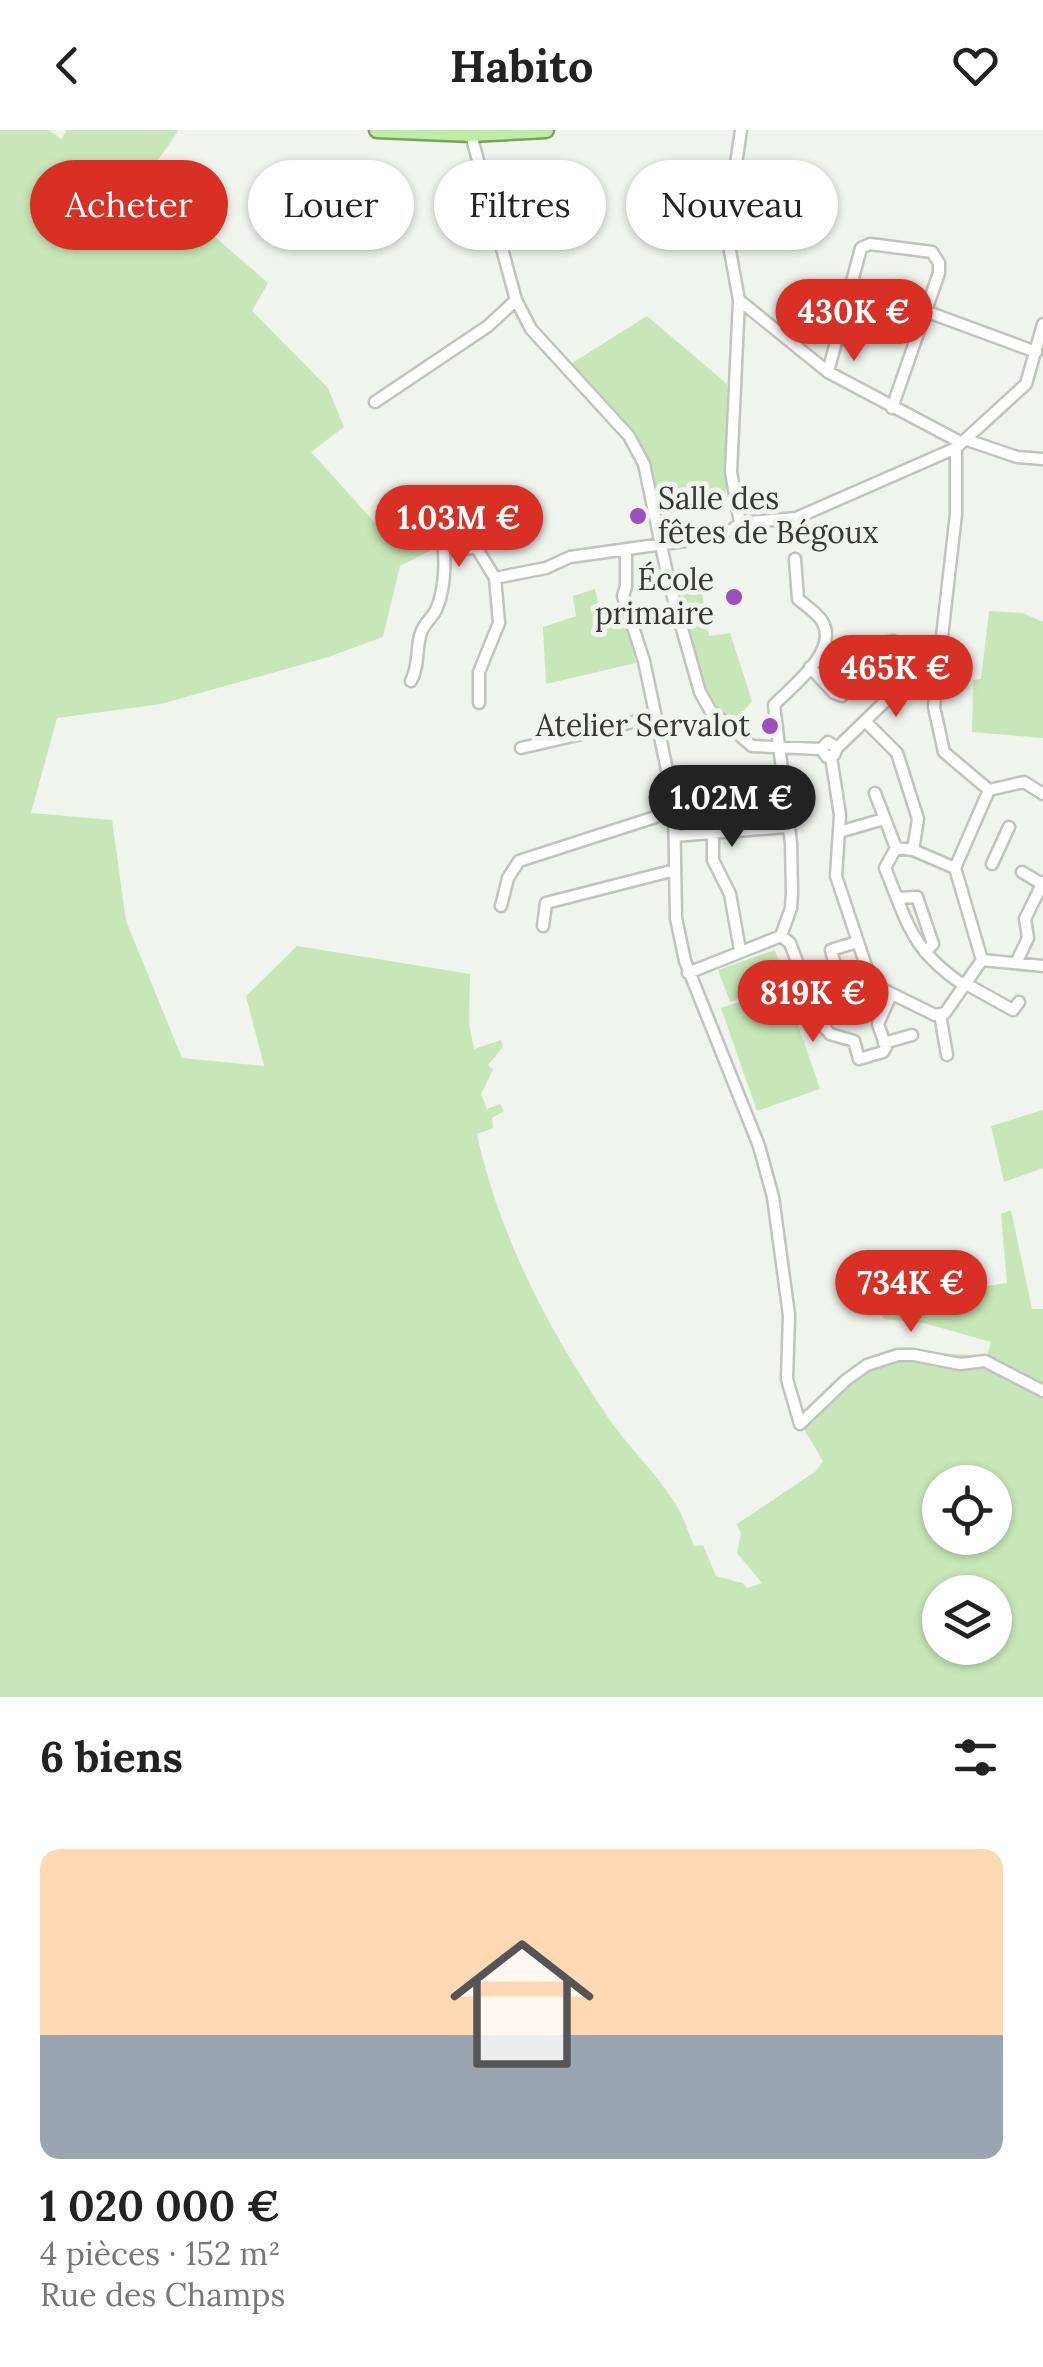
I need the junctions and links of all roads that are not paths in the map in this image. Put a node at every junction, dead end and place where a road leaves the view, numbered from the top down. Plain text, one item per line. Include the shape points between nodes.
1 (377, 130) edge
2 (546, 130) edge
3 (470, 132) edge
4 (737, 133) edge
5 (516, 300) junction
6 (739, 300) junction
7 (926, 311) junction
8 (1043, 324) edge
9 (1036, 352) junction
10 (828, 372) junction
11 (376, 402) dead end
12 (892, 408) junction
13 (961, 443) junction
14 (1043, 459) edge
15 (740, 524) junction
16 (659, 544) junction
17 (626, 550) junction
18 (796, 560) dead end
19 (495, 578) junction
20 (893, 641) dead end
21 (942, 654) junction
22 (810, 668) junction
23 (411, 682) dead end
24 (479, 703) dead end
25 (655, 717) junction
26 (866, 722) junction
27 (522, 748) dead end
28 (779, 749) junction
29 (830, 751) junction
30 (713, 786) dead end
31 (990, 790) junction
32 (874, 793) dead end
33 (1043, 794) edge
34 (674, 811) junction
35 (884, 819) junction
36 (786, 827) junction
37 (1009, 828) dead end
38 (714, 832) junction
39 (840, 832) junction
40 (676, 836) junction
41 (896, 848) junction
42 (914, 850) junction
43 (992, 864) dead end
44 (955, 868) junction
45 (675, 870) junction
46 (1022, 872) dead end
47 (1042, 883) edge
48 (897, 898) junction
49 (501, 906) dead end
50 (542, 926) dead end
51 (780, 936) junction
52 (857, 942) junction
53 (740, 950) junction
54 (929, 957) junction
55 (982, 960) junction
56 (1016, 964) junction
57 (1043, 966) edge
58 (688, 973) junction
59 (802, 975) junction
60 (965, 985) junction
61 (890, 995) junction
62 (1019, 1002) dead end
63 (940, 1014) junction
64 (912, 1036) dead end
65 (884, 1043) junction
66 (947, 1055) dead end
67 (1043, 1391) edge

1 - 3 main road
2 - 3 main road
3 - 5 street
4 - 6 street via 728,240
5 - 11 street
5 - 16 street via 530,329 629,436 644,464
6 - 10 street
6 - 15 street via 730,458
7 - 9 street
7 - 10 street via 937,257 865,244
7 - 12 street
8 - 9 street
9 - 13 street via 1026,384
10 - 12 street
12 - 13 street
13 - 14 street
13 - 15 street via 796,518
13 - 21 street
15 - 16 street
16 - 17 street
16 - 28 street via 710,710 752,746
17 - 19 street
17 - 25 street via 623,596
18 - 22 street via 798,600 824,628 821,654
19 - 23 street via 476,547 459,550 441,536 436,611 424,621
19 - 24 street via 499,623 479,672
20 - 22 street via 872,645 842,696
21 - 26 street via 932,655
21 - 31 street via 934,707 940,742
22 - 28 street via 774,705
25 - 27 street
25 - 34 street
26 - 29 street
26 - 42 street via 898,754 918,818
28 - 29 street
28 - 36 street
29 - 39 street
30 - 38 street
31 - 33 street via 1024,782
31 - 44 street
32 - 35 street
34 - 40 street
34 - 49 street via 519,861
35 - 39 street
35 - 41 street
36 - 38 street
36 - 51 street via 792,893
37 - 43 street
38 - 40 street
38 - 53 street via 713,860 730,894
39 - 52 street via 836,876
40 - 45 street
41 - 42 street
41 - 48 street via 884,868
42 - 44 street
44 - 55 street
45 - 50 street via 546,903
45 - 58 street via 676,918
46 - 47 street
47 - 56 street via 1025,919 1028,938
48 - 54 street via 910,933
48 - 54 street via 917,896 932,944
51 - 53 street
51 - 59 street via 790,943
52 - 59 street via 831,950 835,965
52 - 61 street via 872,984
53 - 58 street
54 - 60 street
55 - 56 street
55 - 60 street
56 - 57 street
58 - 67 street via 773,1197 789,1315 787,1380 800,1424 867,1365 898,1356 985,1361
59 - 65 street via 822,1024 830,1034 854,1041 859,1059 883,1052
60 - 62 street via 1004,1008 1013,1010
60 - 63 street
61 - 63 street
61 - 65 street via 878,1024
63 - 66 street
64 - 65 street

